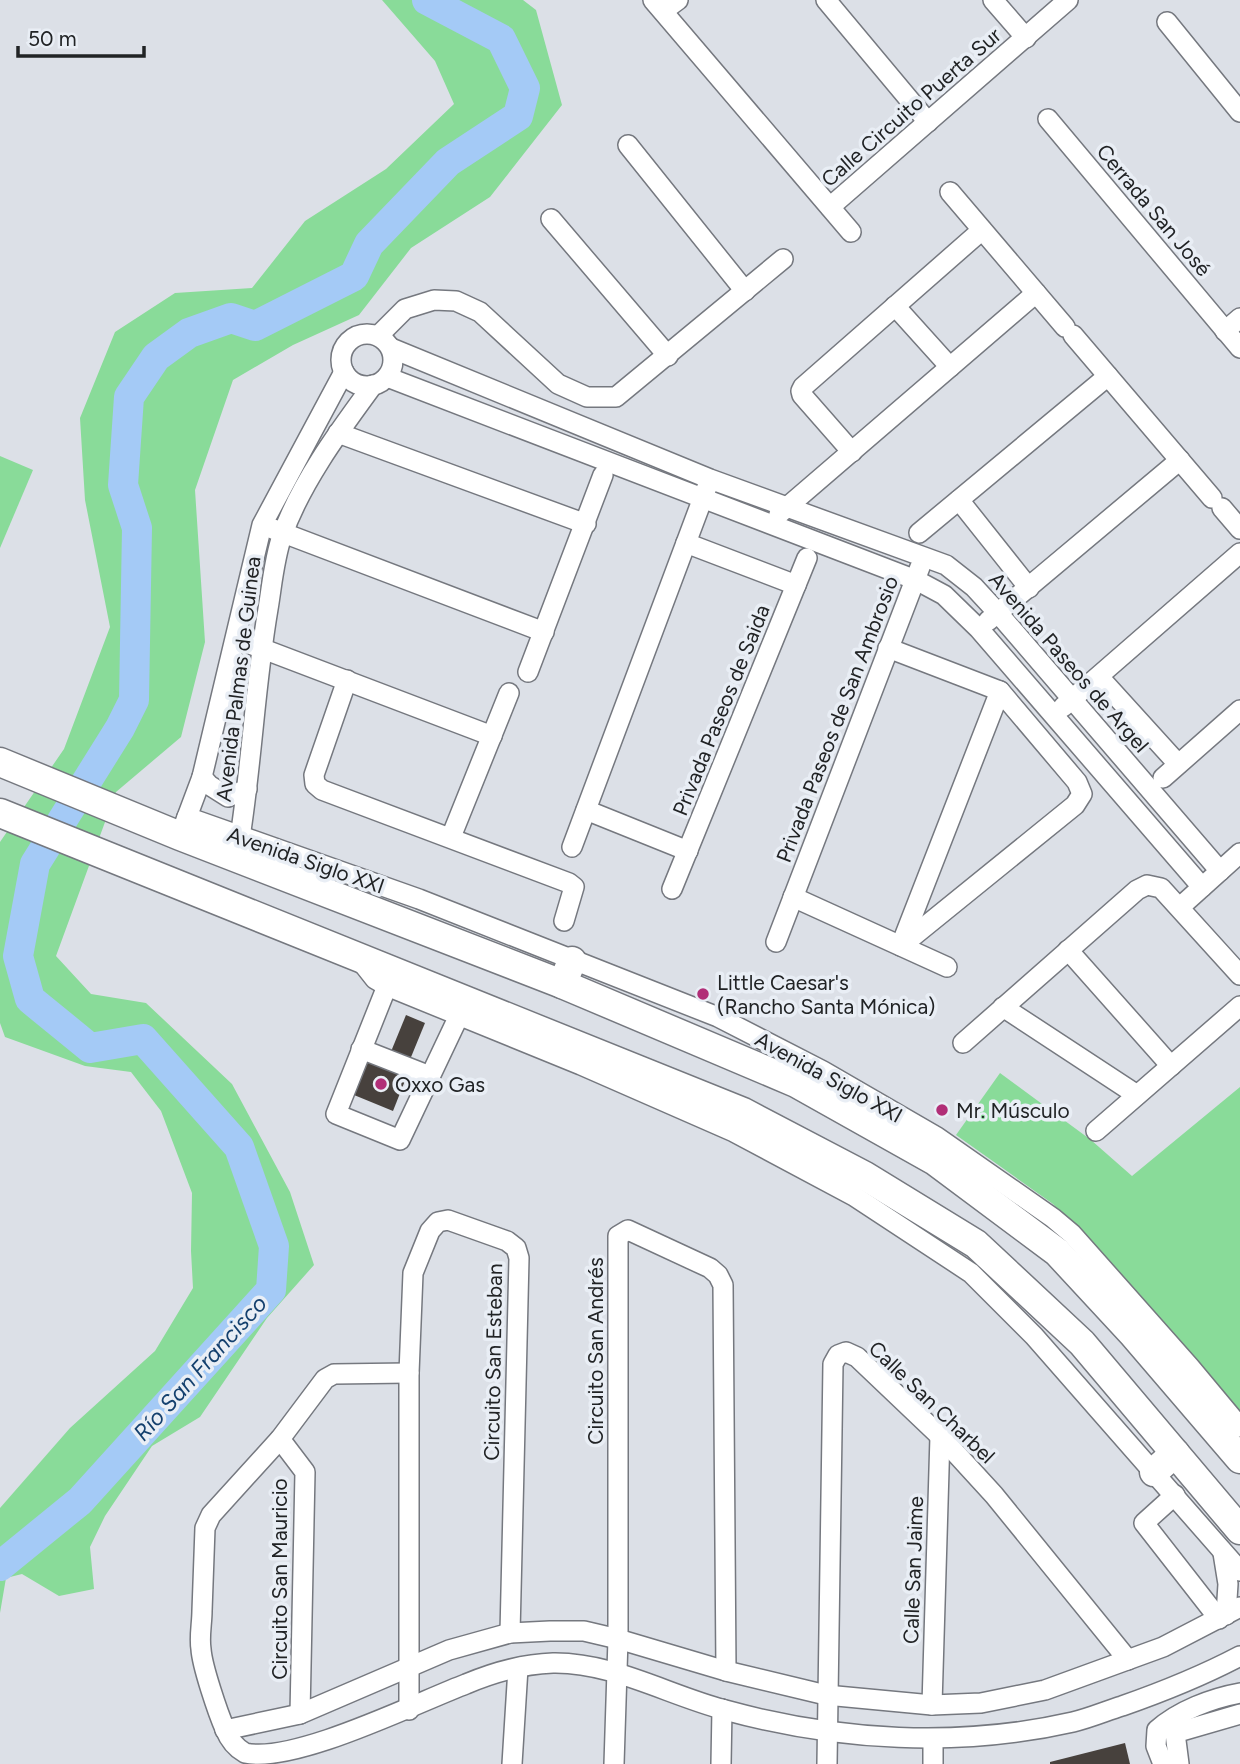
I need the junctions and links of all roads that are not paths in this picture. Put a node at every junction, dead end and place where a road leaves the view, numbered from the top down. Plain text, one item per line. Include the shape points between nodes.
1 (826, 0) edge
2 (993, 0) edge
3 (1068, 0) edge
4 (665, 4) edge
5 (1167, 22) dead end
6 (1026, 38) junction
7 (1240, 112) edge
8 (1048, 119) dead end
9 (928, 122) junction
10 (628, 145) dead end
11 (950, 192) dead end
12 (830, 207) junction
13 (551, 219) dead end
14 (982, 230) junction
15 (851, 232) dead end
16 (783, 260) dead end
17 (746, 291) junction
18 (1036, 293) junction
19 (895, 306) junction
20 (1233, 324) edge
21 (384, 342) junction
22 (1240, 348) edge
23 (668, 356) junction
24 (950, 367) junction
25 (344, 372) junction
26 (1108, 376) junction
27 (380, 381) junction
28 (338, 433) junction
29 (852, 452) junction
30 (1180, 460) junction
31 (605, 468) junction
32 (710, 480) junction
33 (702, 499) junction
34 (959, 500) junction
35 (785, 508) junction
36 (262, 524) junction
37 (586, 524) junction
38 (769, 524) junction
39 (1240, 529) edge
40 (283, 533) junction
41 (919, 533) dead end
42 (686, 543) junction
43 (1240, 553) edge
44 (924, 557) junction
45 (807, 558) dead end
46 (916, 580) junction
47 (796, 585) junction
48 (1029, 588) junction
49 (998, 613) junction
50 (979, 629) junction
51 (544, 632) junction
52 (236, 639) junction
53 (261, 648) junction
54 (888, 648) junction
55 (528, 672) dead end
56 (1099, 677) junction
57 (347, 680) junction
58 (1000, 691) junction
59 (509, 693) dead end
60 (1073, 699) junction
61 (1240, 709) edge
62 (1054, 714) junction
63 (492, 736) junction
64 (0, 762) edge
65 (1178, 764) junction
66 (202, 777) junction
67 (1163, 778) dead end
68 (247, 789) junction
69 (586, 810) junction
70 (5, 815) edge
71 (183, 827) junction
72 (240, 837) junction
73 (451, 837) junction
74 (572, 847) dead end
75 (688, 851) junction
76 (1240, 853) edge
77 (1220, 871) junction
78 (1202, 887) junction
79 (672, 889) dead end
80 (793, 897) junction
81 (1180, 906) junction
82 (564, 922) dead end
83 (776, 942) dead end
84 (901, 946) junction
85 (1068, 950) junction
86 (355, 954) junction
87 (947, 967) dead end
88 (567, 972) junction
89 (1240, 975) edge
90 (387, 985) junction
91 (1240, 1006) edge
92 (463, 1007) junction
93 (1003, 1007) junction
94 (963, 1042) dead end
95 (361, 1049) junction
96 (1171, 1066) junction
97 (430, 1076) junction
98 (1137, 1096) junction
99 (1096, 1131) dead end
100 (860, 1186) junction
101 (1064, 1243) junction
102 (409, 1373) junction
103 (1240, 1427) edge
104 (940, 1436) junction
105 (280, 1439) junction
106 (1175, 1453) junction
107 (1240, 1459) edge
108 (1154, 1472) junction
109 (1175, 1495) junction
110 (1231, 1539) edge
111 (1240, 1571) edge
112 (1228, 1613) edge
113 (510, 1633) junction
114 (618, 1639) junction
115 (1128, 1660) junction
116 (1236, 1661) edge
117 (407, 1668) junction
118 (518, 1668) junction
119 (726, 1671) junction
120 (616, 1674) junction
121 (1240, 1693) edge
122 (826, 1695) junction
123 (932, 1705) junction
124 (722, 1709) junction
125 (409, 1710) junction
126 (300, 1714) junction
127 (1240, 1714) edge
128 (225, 1730) junction
129 (826, 1731) junction
130 (933, 1739) junction
131 (512, 1764) edge
132 (614, 1764) edge
133 (721, 1764) edge
134 (827, 1764) edge
135 (933, 1764) edge
136 (1163, 1764) edge
137 (1179, 1764) edge

1 - 9 street
2 - 6 street
3 - 6 street, Calle Circuito Puerta Sur
4 - 12 street, Calle Circuito Puerta Sur
5 - 7 street
6 - 9 street, Calle Circuito Puerta Sur
8 - 20 street, Cerrada San José
9 - 12 street, Calle Circuito Puerta Sur
10 - 17 street
11 - 14 street
12 - 15 street
13 - 23 street
14 - 18 street
14 - 19 street
16 - 17 street
17 - 23 street
18 - 24 street
18 - 26 street
19 - 24 street
19 - 29 street via 800,391
20 - 22 street, Cerrada San José
21 - 23 street via 405,309 434,300 456,302 480,312 558,384 587,397 616,397
21 - 25 street via 359,335 351,339 342,354
21 - 27 street via 393,363
21 - 32 street, Avenida Paseos de Argel
24 - 29 street
25 - 27 street via 357,384
25 - 36 street, Avenida Palmas de Guinea
26 - 30 street
26 - 34 street
27 - 28 street, Avenida Palmas de Guinea
27 - 31 street
28 - 37 street
28 - 40 street, Avenida Palmas de Guinea
29 - 35 street
30 - 39 street
30 - 48 street
31 - 33 street
31 - 37 street
32 - 33 street
32 - 35 street, Avenida Paseos de Argel
33 - 38 street
33 - 42 street
34 - 41 street
34 - 48 street
35 - 38 street
35 - 44 street, Avenida Paseos de Argel
36 - 40 street
36 - 52 street, Avenida Palmas de Guinea
37 - 51 street
38 - 46 street
40 - 51 street
40 - 53 street, Avenida Palmas de Guinea
42 - 47 street, Privada Paseos de Saida
42 - 69 street
43 - 56 street
44 - 46 street, Privada Paseos de San Ambrosio
44 - 49 street, Avenida Paseos de Argel via 946,565
45 - 47 street, Privada Paseos de Saida
46 - 50 street via 944,595
46 - 54 street, Privada Paseos de San Ambrosio
47 - 75 street, Privada Paseos de Saida
48 - 49 street
49 - 50 street
49 - 60 street, Avenida Paseos de Argel
50 - 62 street
51 - 55 street
52 - 53 street
52 - 66 street, Avenida Palmas de Guinea
53 - 57 street
53 - 68 street, Avenida Palmas de Guinea
54 - 58 street
54 - 80 street, Privada Paseos de San Ambrosio
56 - 60 street
56 - 65 street
57 - 63 street
57 - 73 street via 314,775 315,784
58 - 84 street
58 - 84 street via 1077,782 1082,794 1076,805
59 - 63 street
60 - 62 street
60 - 77 street, Avenida Paseos de Argel
61 - 65 street
62 - 78 street
63 - 73 street
64 - 71 highway, Avenida Siglo XXI via 114,810
65 - 67 street
66 - 68 street via 228,797
66 - 71 street, Avenida Palmas de Guinea
68 - 72 street, Avenida Palmas de Guinea
69 - 74 street
69 - 75 street, Privada Paseos de Saida
70 - 86 highway
71 - 72 street, Avenida Siglo XXI
71 - 88 highway, Avenida Siglo XXI
72 - 88 street, Avenida Siglo XXI via 419,899
73 - 82 street via 569,883 574,892
75 - 79 street, Privada Paseos de Saida
76 - 77 street
77 - 78 street
78 - 81 street
80 - 83 street, Privada Paseos de San Ambrosio
80 - 84 street, Privada Paseos de San Ambrosio
81 - 85 street via 1161,888 1147,885
81 - 89 street
84 - 87 street, Privada Paseos de San Ambrosio
85 - 93 street
85 - 96 street
86 - 90 street via 375,979
86 - 92 highway
88 - 101 highway, Avenida Siglo XXI via 796,1083 935,1161
90 - 92 street
90 - 95 street
91 - 96 street
92 - 97 street
92 - 100 highway via 738,1122
93 - 94 street
93 - 98 street
95 - 97 street
95 - 97 street via 335,1114 400,1140
96 - 98 street
98 - 99 street
100 - 106 highway via 976,1244 1082,1343
100 - 108 street via 971,1273 1034,1336
101 - 103 street, Avenida Siglo XXI via 1190,1367
101 - 107 highway, Avenida Siglo XXI via 1132,1333
102 - 105 street via 334,1374 325,1379
102 - 113 street, Circuito San Esteban via 413,1273 430,1231 438,1222 448,1220 516,1248
102 - 117 street, Circuito San Esteban
104 - 115 street, Calle San Charbel
104 - 122 street, Calle San Charbel via 858,1357 846,1352 838,1355 833,1364
104 - 123 street, Calle San Jaime
105 - 126 street, Circuito San Mauricio via 305,1472
105 - 128 street, Circuito San Mauricio via 211,1515 205,1528 201,1650
106 - 108 highway
106 - 110 highway
108 - 109 street
109 - 110 street
109 - 112 street via 1144,1523
110 - 111 street
110 - 112 street
112 - 115 street
113 - 114 street via 584,1631
113 - 117 street via 449,1650
114 - 119 street
114 - 119 street, Circuito San Andrés via 618,1237 628,1230 710,1268 723,1285
114 - 120 street
115 - 123 street via 1045,1690 981,1703
116 - 130 street via 1077,1721 1009,1734
117 - 125 street, Circuito San Esteban
117 - 126 street
118 - 120 street via 551,1663 585,1665
118 - 125 street via 467,1683
118 - 131 street
119 - 122 street
120 - 124 street
120 - 132 street
121 - 136 street via 1170,1718 1157,1730 1156,1746
122 - 123 street
122 - 129 street
124 - 129 street
124 - 133 street
125 - 128 street via 312,1754 271,1759 242,1752
126 - 128 street
127 - 137 street via 1175,1733
129 - 130 street
129 - 134 street
130 - 135 street

